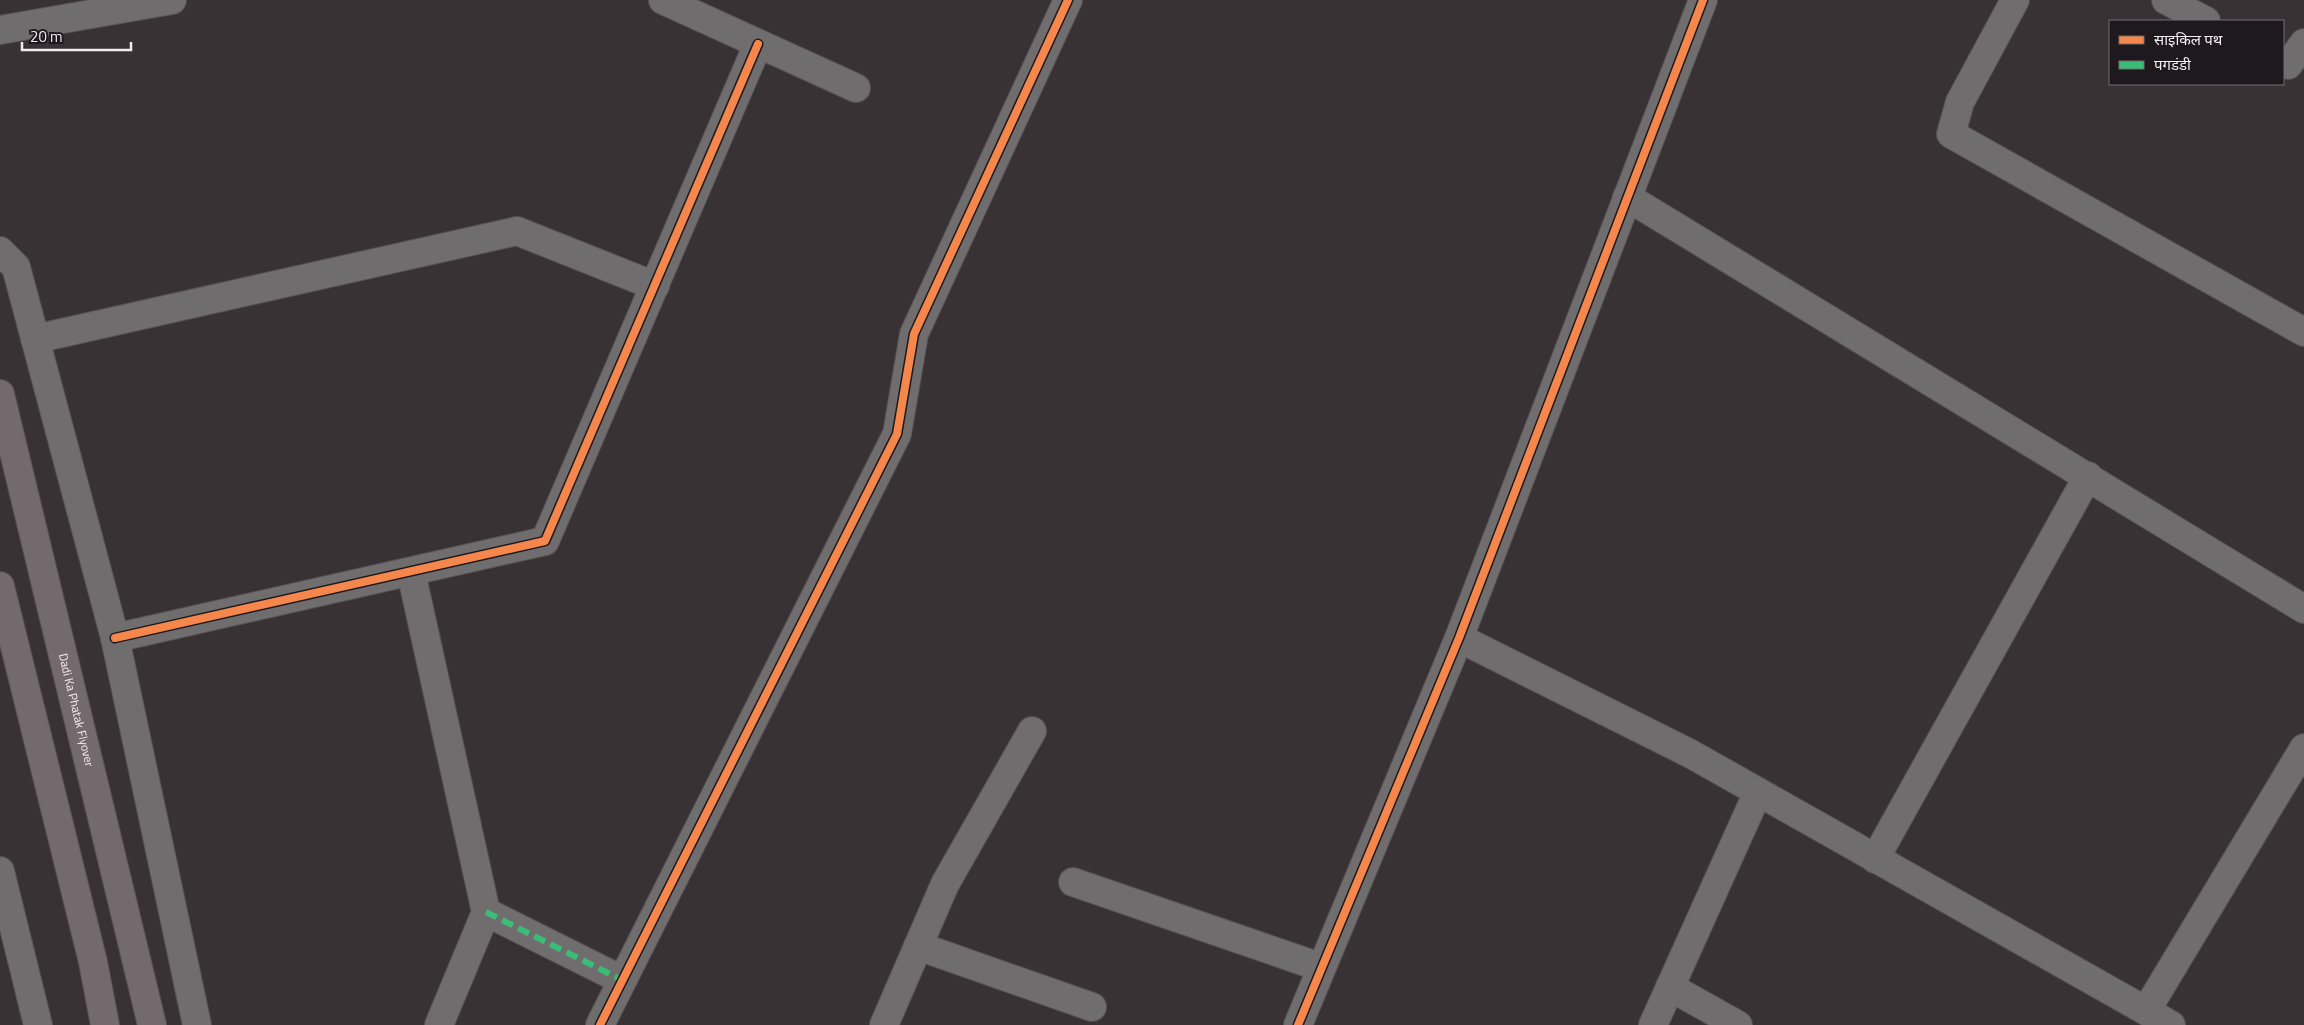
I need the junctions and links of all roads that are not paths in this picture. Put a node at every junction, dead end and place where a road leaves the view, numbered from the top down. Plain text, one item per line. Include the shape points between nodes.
1 (172, 0) edge
2 (663, 0) edge
3 (1068, 0) edge
4 (1703, 0) edge
5 (2015, 0) edge
6 (2166, 0) edge
7 (2204, 20) edge
8 (0, 30) edge
9 (2304, 43) edge
10 (758, 44) junction
11 (2292, 67) edge
12 (856, 88) dead end
13 (1627, 197) junction
14 (0, 251) edge
15 (655, 286) junction
16 (2304, 332) edge
17 (35, 339) junction
18 (0, 394) edge
19 (2088, 476) junction
20 (411, 572) junction
21 (0, 586) edge
22 (2304, 608) edge
23 (115, 638) junction
24 (1460, 638) junction
25 (1032, 731) dead end
26 (2304, 748) edge
27 (1758, 792) junction
28 (1875, 858) junction
29 (0, 871) edge
30 (1073, 882) dead end
31 (486, 912) junction
32 (918, 946) junction
33 (1320, 967) junction
34 (622, 980) junction
35 (1670, 987) junction
36 (1092, 1007) dead end
37 (2146, 1011) junction
38 (38, 1025) edge
39 (104, 1025) edge
40 (152, 1025) edge
41 (197, 1025) edge
42 (439, 1025) edge
43 (600, 1025) edge
44 (884, 1025) edge
45 (1298, 1025) edge
46 (1653, 1025) edge
47 (1738, 1025) edge
48 (2171, 1025) edge

1 - 8 street
2 - 10 street
3 - 34 street via 914,334 897,434
4 - 13 street
5 - 16 street via 1960,102 1951,134
6 - 7 street
9 - 11 street
10 - 12 street
10 - 15 street
13 - 19 street
13 - 24 street
14 - 17 street via 16,267
15 - 17 street via 517,231
15 - 20 street via 546,541
17 - 23 street
18 - 40 main road, Dadi Ka Phatak Flyover
19 - 22 street
19 - 28 street
20 - 23 street
20 - 31 street
21 - 39 main road via 93,962
23 - 41 street
24 - 27 street via 1691,754
24 - 33 street
25 - 32 street via 945,884
26 - 37 street
27 - 28 street
27 - 35 street
28 - 37 street
29 - 38 street
30 - 33 street
31 - 34 street
31 - 42 street
32 - 36 street
32 - 44 street
33 - 45 street
34 - 43 street
35 - 46 street
35 - 47 street
37 - 48 street

